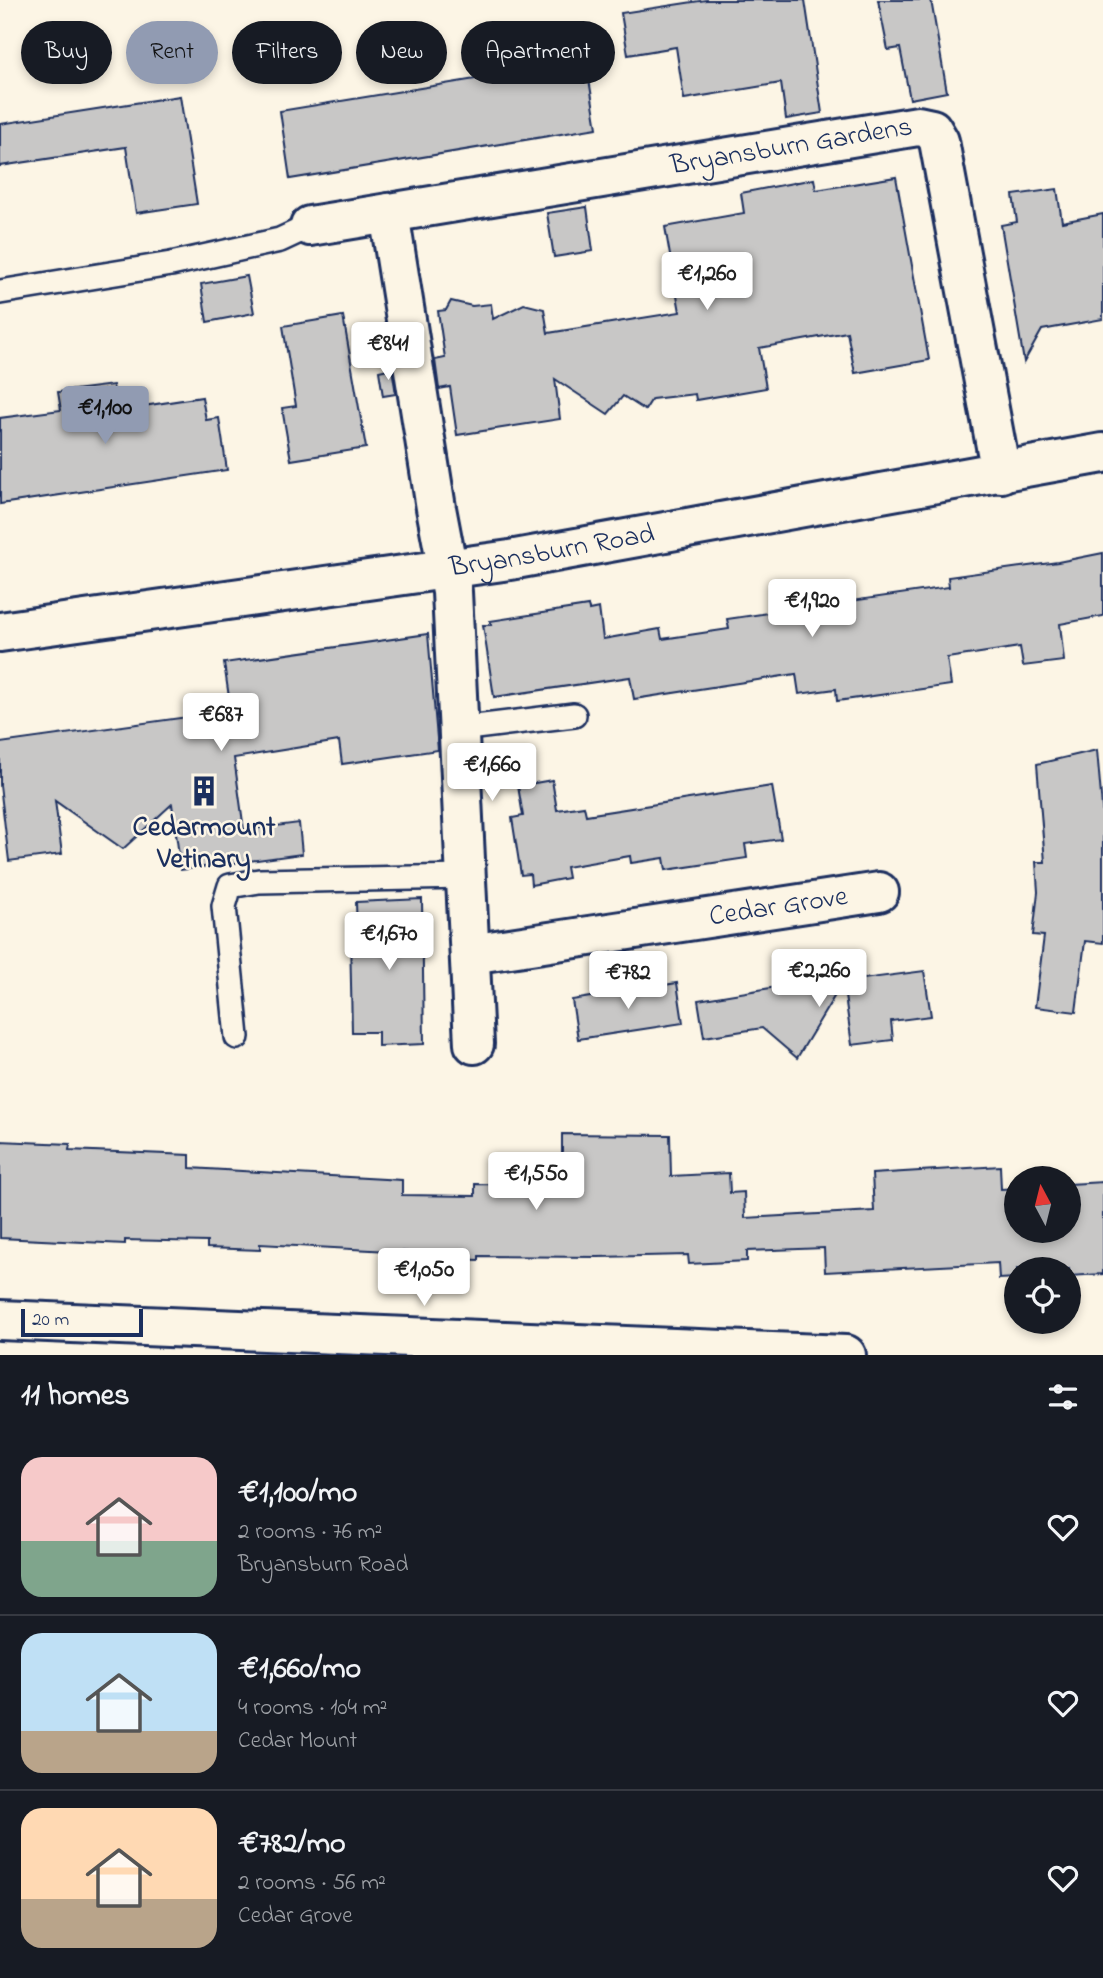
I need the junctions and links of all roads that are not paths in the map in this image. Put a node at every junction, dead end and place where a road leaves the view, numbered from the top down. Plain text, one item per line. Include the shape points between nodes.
1 (389, 213) junction
2 (310, 226) joint
3 (0, 292) edge
4 (1103, 453) edge
5 (1001, 473) junction
6 (448, 569) junction
7 (0, 632) edge
8 (574, 715) dead end
9 (459, 729) junction
10 (466, 877) junction
11 (879, 892) dead end
12 (470, 954) junction
13 (236, 1037) dead end
14 (474, 1044) dead end
15 (0, 1320) edge
16 (846, 1355) edge

1 - 2 street, Bryansburn Gardens
1 - 5 street, Bryansburn Gardens via 918,125 932,129 939,141
1 - 6 street
2 - 3 lane via 280,240 171,264
4 - 5 street, Bryansburn Road
5 - 6 street, Bryansburn Road
6 - 7 street, Bryansburn Road
6 - 9 street
8 - 9 lane
9 - 10 street
10 - 12 street
10 - 13 lane via 259,881 230,886 224,906
11 - 12 street, Cedar Grove
12 - 14 street
15 - 16 street

